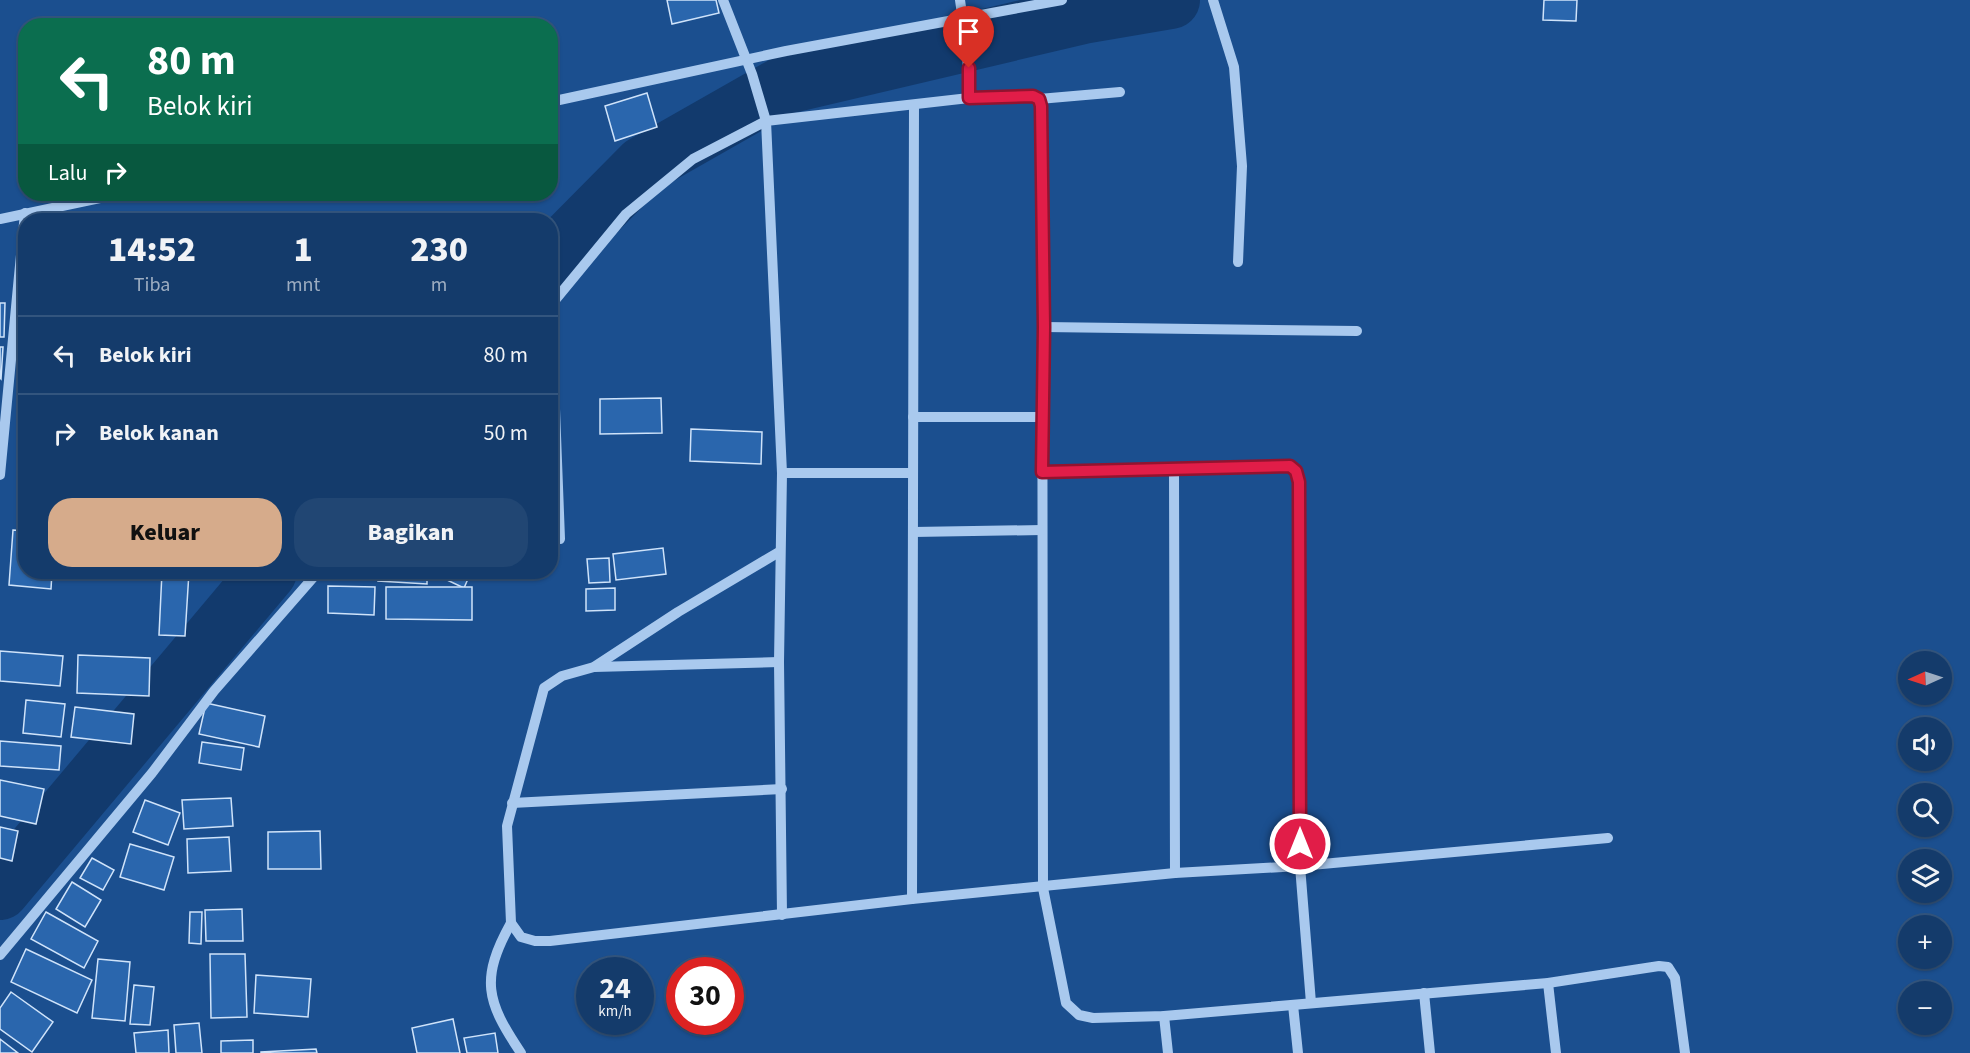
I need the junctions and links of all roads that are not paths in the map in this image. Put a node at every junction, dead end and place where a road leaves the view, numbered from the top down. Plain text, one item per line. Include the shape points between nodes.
1 (723, 0) edge
2 (960, 0) edge
3 (1062, 0) edge
4 (1213, 0) edge
5 (963, 20) junction
6 (746, 60) junction
7 (1120, 92) dead end
8 (969, 98) junction
9 (1039, 99) junction
10 (558, 100) edge
11 (914, 105) junction
12 (766, 121) junction
13 (84, 201) edge
14 (25, 213) edge
15 (18, 215) edge
16 (0, 219) edge
17 (1238, 262) dead end
18 (18, 286) edge
19 (558, 297) edge
20 (1044, 327) junction
21 (1357, 331) dead end
22 (913, 417) junction
23 (1043, 417) junction
24 (1174, 469) junction
25 (1042, 472) junction
26 (782, 473) junction
27 (913, 473) junction
28 (0, 475) edge
29 (558, 487) edge
30 (1042, 530) junction
31 (913, 532) junction
32 (560, 539) dead end
33 (779, 552) junction
34 (312, 579) edge
35 (779, 662) junction
36 (594, 667) junction
37 (782, 789) junction
38 (512, 803) junction
39 (1608, 838) dead end
40 (1300, 866) junction
41 (1175, 873) junction
42 (1043, 888) junction
43 (912, 899) junction
44 (782, 915) junction
45 (511, 923) junction
46 (1, 951) edge
47 (1548, 983) junction
48 (1424, 993) junction
49 (1311, 1004) junction
50 (1293, 1005) junction
51 (1164, 1016) junction
52 (521, 1053) edge
53 (1168, 1053) edge
54 (1298, 1053) edge
55 (1430, 1053) edge
56 (1556, 1053) edge
57 (1685, 1053) edge

1 - 6 street
2 - 5 street
3 - 5 street
4 - 17 street via 1234,67 1242,166
5 - 6 street
5 - 8 street
6 - 10 street
6 - 12 street
7 - 9 street
8 - 9 street
8 - 11 street
9 - 20 street
11 - 12 street
11 - 22 street
12 - 19 street via 693,159 626,214
12 - 26 street
13 - 14 street
15 - 16 street
18 - 28 street
20 - 21 street
20 - 23 street
22 - 23 street
22 - 27 street
23 - 25 street
24 - 25 street
24 - 40 street via 1290,466 1298,477
24 - 41 street
25 - 30 street
26 - 27 street
26 - 33 street
27 - 31 street
29 - 32 street
30 - 31 street
30 - 42 street
31 - 43 street
33 - 35 street
33 - 36 street
34 - 46 street via 214,691 152,773
35 - 36 street
35 - 37 street
36 - 38 street via 562,676 544,688
37 - 38 street
37 - 44 street
38 - 45 street via 507,826
39 - 40 street
40 - 41 street
40 - 49 street
41 - 42 street
42 - 43 street
42 - 51 street via 1061,988 1068,1006 1078,1015 1093,1018
43 - 44 street
44 - 45 street via 550,941 521,937
45 - 52 street via 489,973 501,1024
47 - 48 street
47 - 56 street
47 - 57 street via 1651,966 1668,967 1675,978
48 - 49 street
48 - 55 street
49 - 50 street
50 - 51 street
50 - 54 street
51 - 53 street

